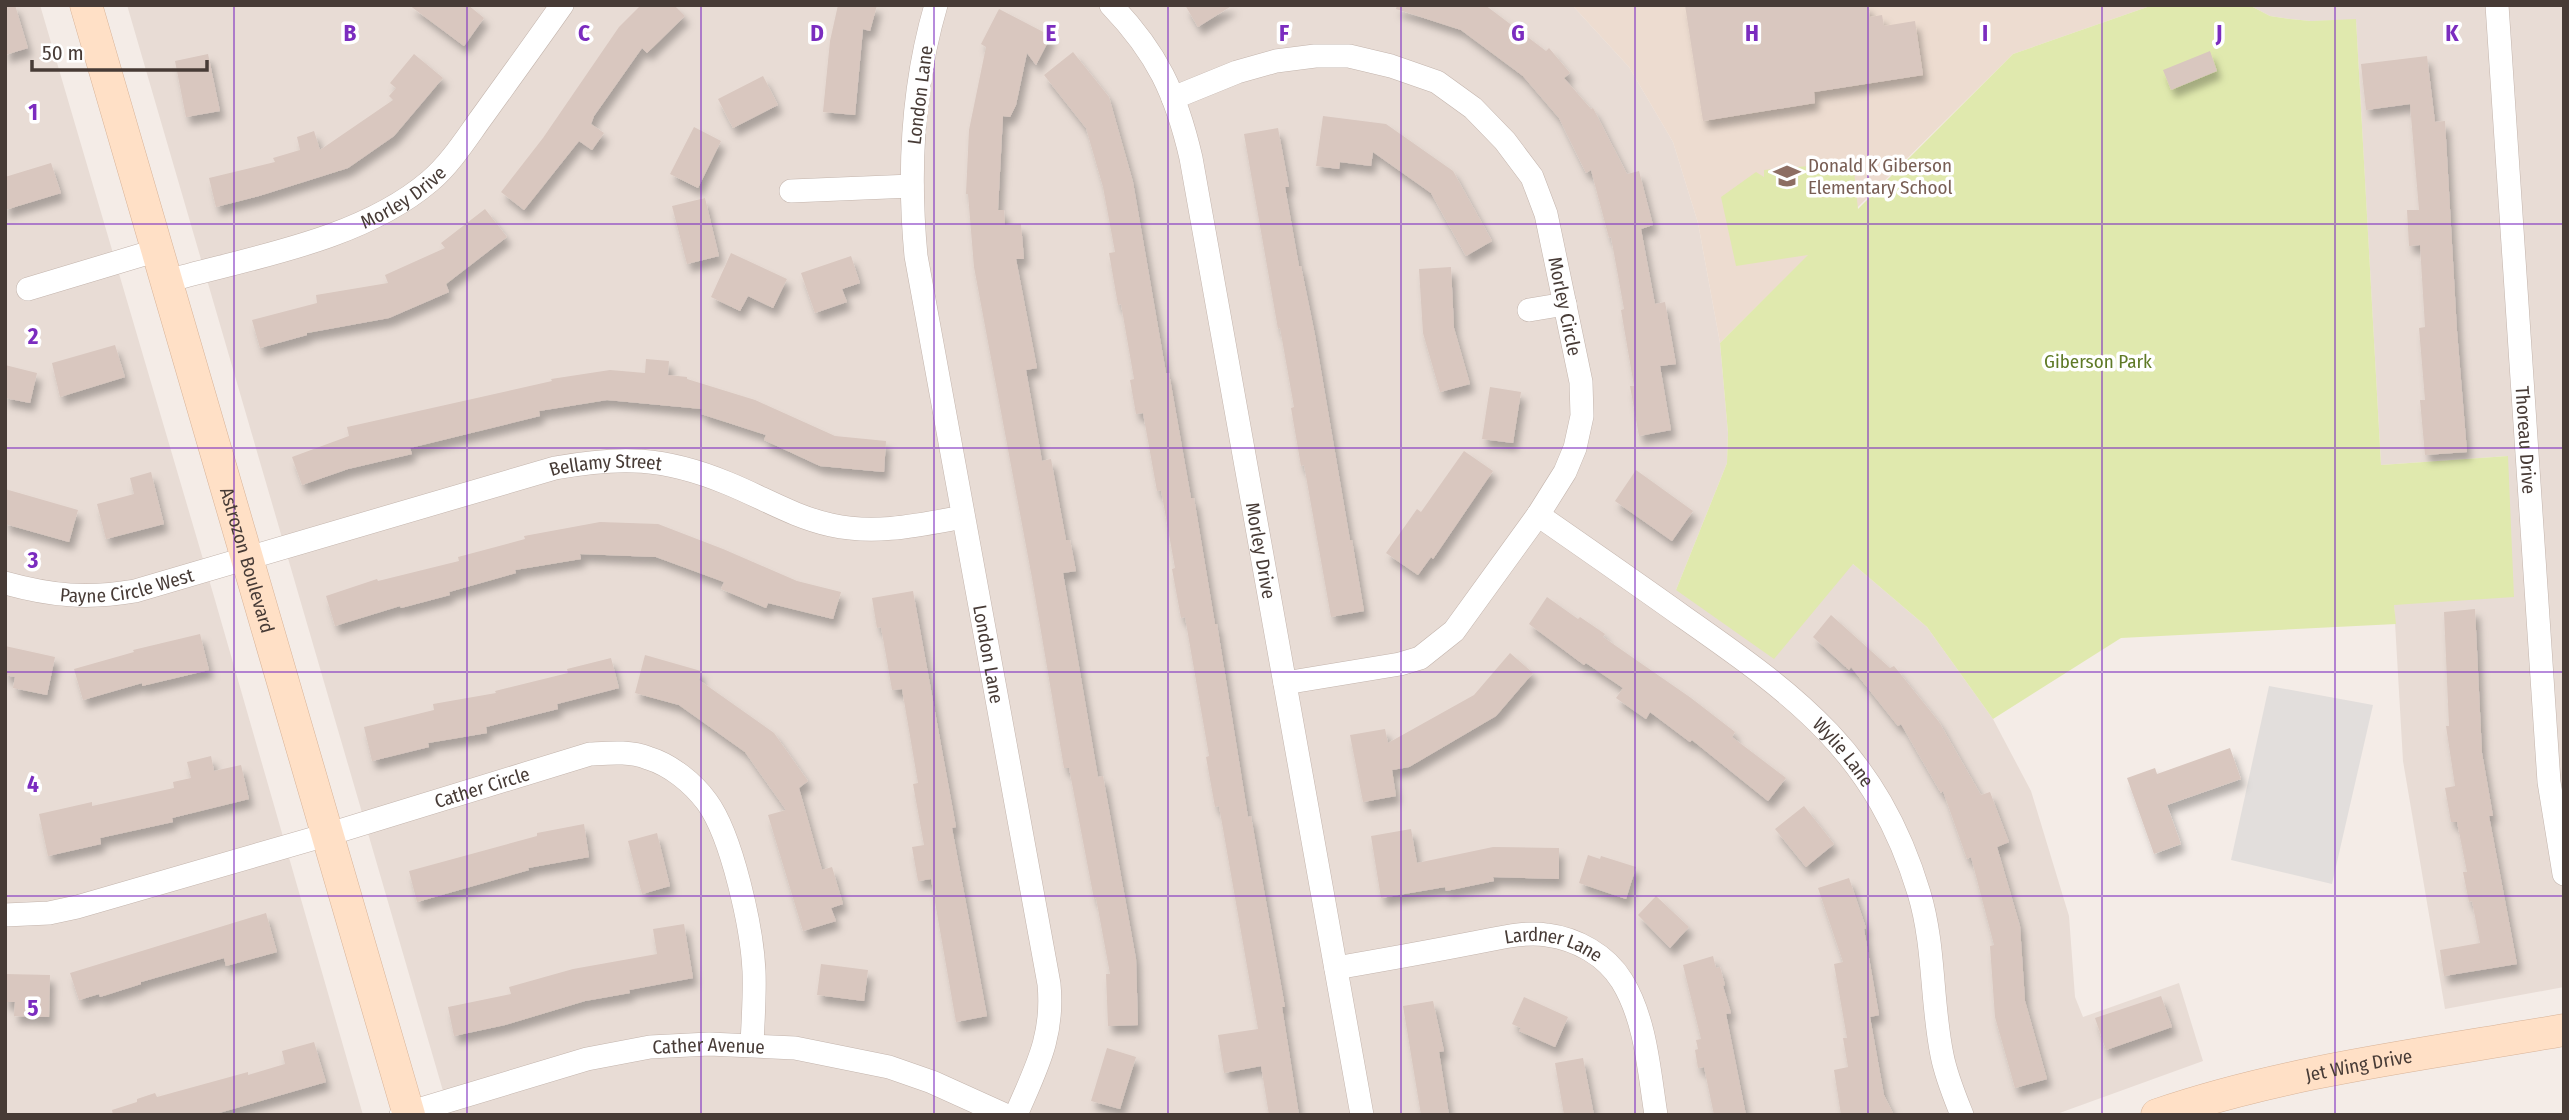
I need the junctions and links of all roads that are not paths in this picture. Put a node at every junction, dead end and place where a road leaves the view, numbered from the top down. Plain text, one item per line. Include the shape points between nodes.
1 (86, 5) edge
2 (562, 5) edge
3 (936, 5) edge
4 (1111, 5) edge
5 (2497, 5) edge
6 (1173, 98) junction
7 (912, 186) junction
8 (791, 191) dead end
9 (158, 250) junction
10 (167, 281) junction
11 (28, 289) dead end
12 (1564, 303) junction
13 (1529, 310) dead end
14 (1538, 515) junction
15 (963, 517) junction
16 (247, 557) junction
17 (5, 583) edge
18 (1285, 683) junction
19 (327, 835) junction
20 (2564, 874) edge
21 (5, 915) edge
22 (1336, 968) junction
23 (2564, 1030) edge
24 (752, 1045) junction
25 (406, 1114) edge
26 (1005, 1115) edge
27 (1016, 1115) edge
28 (1363, 1115) edge
29 (1656, 1115) edge
30 (1962, 1115) edge
31 (2157, 1115) edge

1 - 9 main road, Astrozon Boulevard
2 - 10 street, Morley Drive via 456,152 431,180 404,200 341,230
3 - 7 street, London Lane via 917,96
4 - 6 street, Morley Drive via 1157,61
5 - 20 street, Thoreau Drive via 2549,782
6 - 12 street, Morley Circle via 1276,61 1315,56 1349,56 1437,82 1473,108 1532,177 1546,214
6 - 18 street, Morley Drive via 1191,158
7 - 8 street
7 - 15 street, London Lane via 918,267
9 - 10 main road, Astrozon Boulevard
9 - 11 street
10 - 16 main road, Astrozon Boulevard
12 - 13 street
12 - 14 street, Morley Circle via 1581,382 1582,416 1565,472
14 - 18 street, Morley Circle via 1454,631 1420,658
14 - 30 street, Wylie Lane via 1758,668 1836,738 1863,774 1892,823 1920,895 1931,944 1942,1054
15 - 16 street, Bellamy Street via 898,529 831,525 691,469 625,459 555,468
15 - 27 street, London Lane via 1052,1009 1040,1058
16 - 17 street, Payne Circle West via 108,596 56,595
16 - 19 main road, Astrozon Boulevard
18 - 22 street, Morley Drive
19 - 21 street, Cather Circle via 76,907
19 - 24 street, Cather Circle via 590,754 621,752 649,758 692,785 721,828 750,936
19 - 25 main road, Astrozon Boulevard
22 - 28 street, Morley Drive
22 - 29 street, Lardner Lane via 1514,936 1545,934 1577,942 1605,959 1636,1009
23 - 31 main road, Jet Wing Drive via 2290,1078
24 - 25 street, Cather Avenue via 650,1047 587,1059
24 - 26 street, Cather Avenue via 795,1048 889,1067

